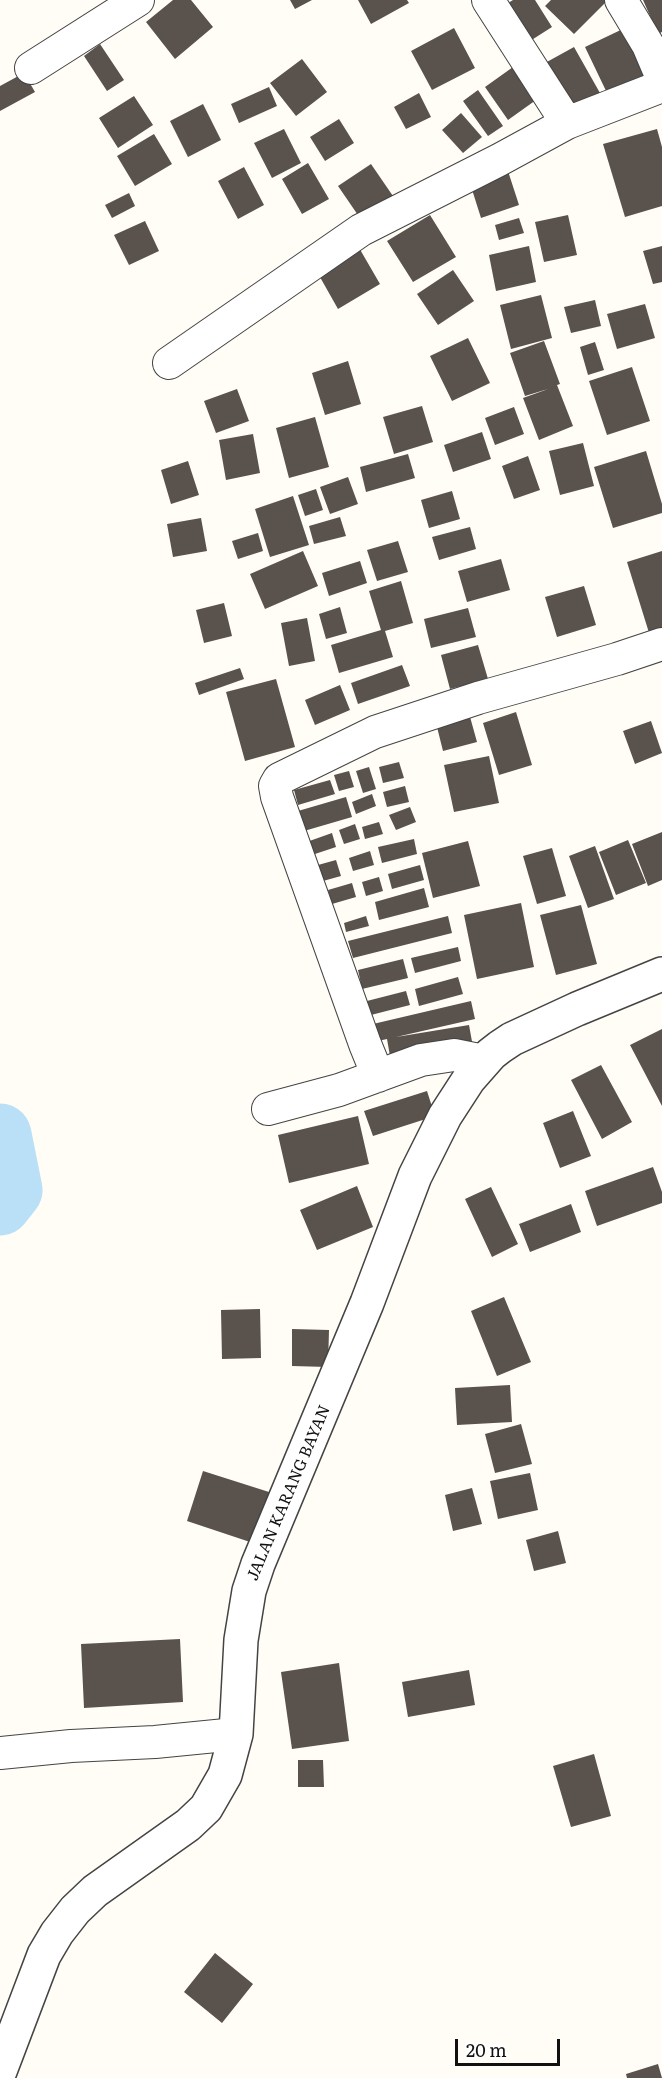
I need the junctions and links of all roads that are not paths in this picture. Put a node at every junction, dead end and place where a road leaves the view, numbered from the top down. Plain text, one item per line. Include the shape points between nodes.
1 (138, 0) edge
2 (488, 0) edge
3 (621, 0) edge
4 (31, 68) dead end
5 (662, 78) edge
6 (662, 86) edge
7 (567, 123) junction
8 (169, 363) dead end
9 (662, 644) edge
10 (662, 974) edge
11 (484, 1061) junction
12 (378, 1076) junction
13 (268, 1109) dead end
14 (236, 1734) junction
15 (0, 1753) edge
16 (0, 2071) edge

1 - 4 street
2 - 7 street
3 - 5 street
6 - 7 street
7 - 8 street via 361,230
9 - 12 street via 375,732 279,779 275,786 277,797
10 - 11 street, JALAN KARANG BAYAN via 512,1039
11 - 12 street via 445,1055
11 - 14 street, JALAN KARANG BAYAN via 458,1094 415,1176 346,1357 258,1564 241,1640
12 - 13 street
14 - 15 street
14 - 16 street, JALAN KARANG BAYAN via 225,1775 206,1808 95,1891 57,1933 44,1954

